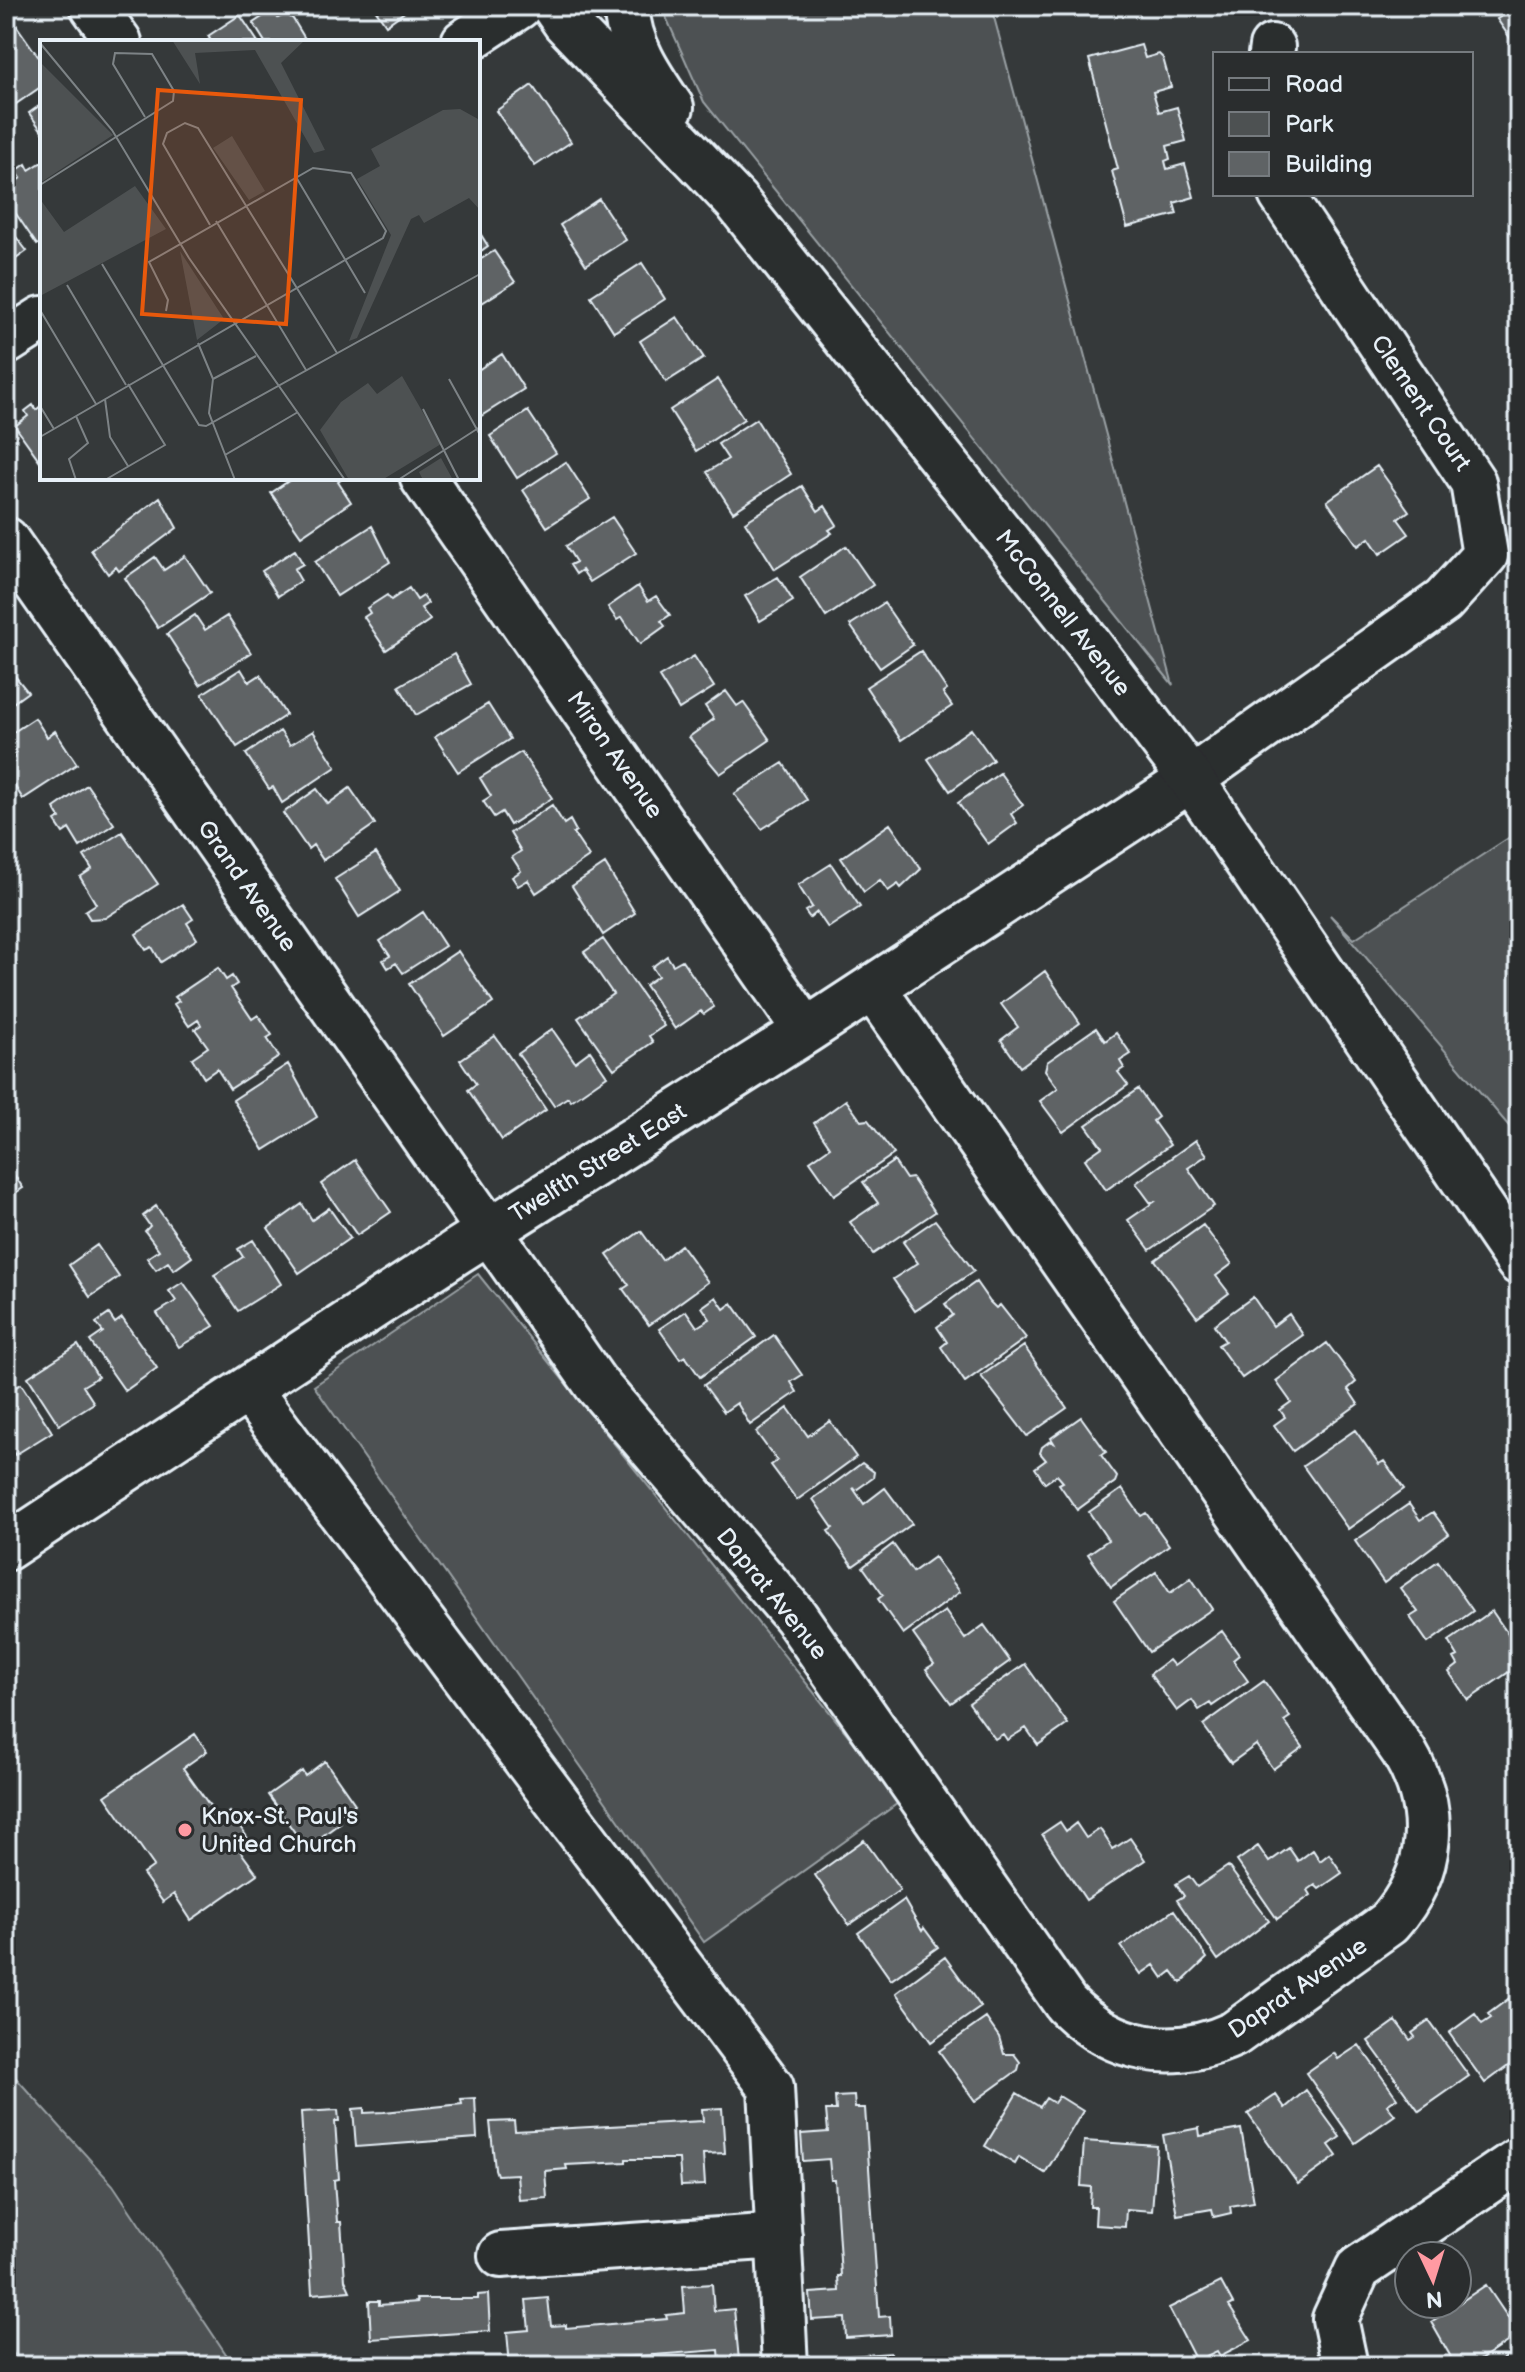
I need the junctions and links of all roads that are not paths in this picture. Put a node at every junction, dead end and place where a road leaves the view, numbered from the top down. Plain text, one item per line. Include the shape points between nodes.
1 (93, 6) edge
2 (519, 6) edge
3 (554, 6) edge
4 (627, 6) edge
5 (118, 40) edge
6 (467, 40) edge
7 (1282, 196) edge
8 (736, 201) junction
9 (40, 320) edge
10 (6, 342) edge
11 (424, 480) edge
12 (6, 540) edge
13 (1191, 779) junction
14 (873, 988) junction
15 (806, 1031) junction
16 (488, 1231) junction
17 (1519, 1262) edge
18 (248, 1389) junction
19 (6, 1548) edge
20 (1519, 2160) edge
21 (779, 2236) junction
22 (501, 2255) dead end
23 (785, 2366) edge
24 (1345, 2366) edge

1 - 5 street
2 - 6 street
3 - 8 street, McConnell Avenue
4 - 8 street via 627,20 647,73
7 - 13 street, Clement Court via 1473,482 1485,555 1443,601
8 - 13 street, McConnell Avenue
9 - 10 street
11 - 15 street, Miron Avenue
12 - 16 street, Grand Avenue
13 - 14 street, Twelfth Street East
13 - 17 street, McConnell Avenue
14 - 15 street, Twelfth Street East
14 - 16 street, Daprat Avenue via 1416,1772 1427,1806 1428,1841 1404,1906 1371,1939 1234,2034 1190,2050 1144,2049 1112,2039 1066,2004 795,1616 596,1384
15 - 16 street, Twelfth Street East
16 - 18 street, Twelfth Street East
18 - 19 street, Twelfth Street East
18 - 21 street via 771,2087
20 - 24 street via 1358,2269 1335,2319
21 - 22 street
21 - 23 street

